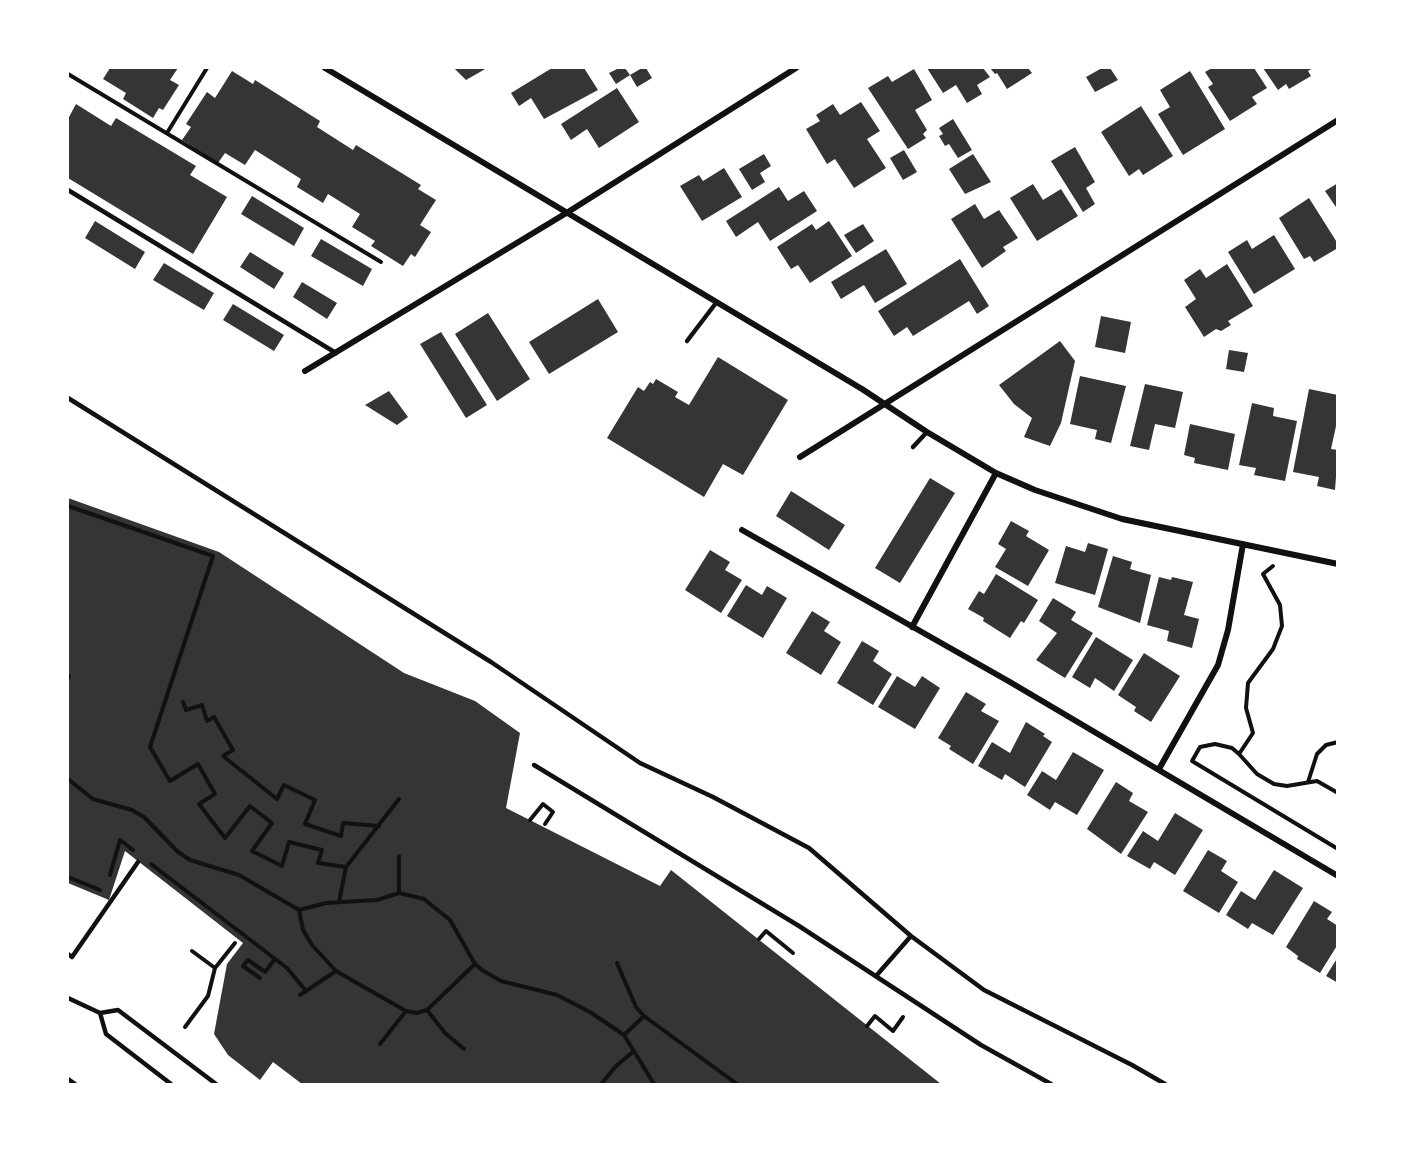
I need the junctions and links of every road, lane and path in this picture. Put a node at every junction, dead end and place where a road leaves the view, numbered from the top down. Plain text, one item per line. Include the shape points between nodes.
1 (207, 68) edge
2 (325, 68) edge
3 (796, 68) edge
4 (68, 74) edge
5 (1338, 120) edge
6 (166, 133) junction
7 (68, 190) edge
8 (568, 212) junction
9 (381, 262) dead end
10 (716, 303) junction
11 (687, 341) dead end
12 (336, 353) junction
13 (305, 371) dead end
14 (68, 398) edge
15 (885, 403) junction
16 (927, 432) junction
17 (913, 447) dead end
18 (800, 457) dead end
19 (996, 473) junction
20 (68, 506) edge
21 (742, 530) dead end
22 (1243, 544) junction
23 (1338, 564) edge
24 (1283, 568) dead end
25 (912, 627) junction
26 (183, 702) dead end
27 (1338, 742) edge
28 (1239, 754) junction
29 (534, 765) dead end
30 (1159, 768) junction
31 (68, 779) edge
32 (1308, 782) junction
33 (1338, 793) edge
34 (399, 799) dead end
35 (530, 820) dead end
36 (545, 824) dead end
37 (379, 826) junction
38 (1338, 849) edge
39 (137, 853) dead end
40 (399, 856) dead end
41 (146, 860) dead end
42 (138, 862) dead end
43 (346, 867) junction
44 (1338, 876) edge
45 (68, 877) edge
46 (108, 882) dead end
47 (105, 892) dead end
48 (399, 893) junction
49 (339, 903) junction
50 (299, 910) junction
51 (911, 936) junction
52 (759, 939) dead end
53 (236, 943) dead end
54 (192, 951) dead end
55 (793, 953) dead end
56 (68, 954) edge
57 (275, 959) junction
58 (617, 963) dead end
59 (475, 964) junction
60 (215, 968) junction
61 (336, 971) junction
62 (876, 976) junction
63 (260, 978) dead end
64 (306, 991) junction
65 (300, 995) dead end
66 (68, 998) edge
67 (427, 1010) junction
68 (406, 1011) junction
69 (100, 1013) junction
70 (644, 1016) junction
71 (903, 1017) dead end
72 (867, 1026) dead end
73 (185, 1027) dead end
74 (624, 1035) junction
75 (380, 1044) dead end
76 (464, 1048) dead end
77 (634, 1051) junction
78 (68, 1078) edge
79 (602, 1083) edge
80 (75, 1084) edge
81 (171, 1084) edge
82 (216, 1084) edge
83 (654, 1084) edge
84 (737, 1084) edge
85 (1051, 1084) edge
86 (1165, 1084) edge

1 - 6 path
2 - 8 street
3 - 8 street
4 - 6 path
5 - 15 street
6 - 9 path
7 - 12 lane
8 - 10 street
8 - 12 street
10 - 11 lane
10 - 15 street
12 - 13 street
14 - 51 lane via 491,662 640,763 809,848
15 - 16 street
15 - 18 street
16 - 17 lane
16 - 19 street
19 - 22 street via 1122,519
19 - 25 street
20 - 43 path via 213,556 150,747 170,781 198,764 215,794 199,804 225,838 250,806 272,823 252,850 282,866 289,842 322,850 318,863
21 - 25 street
22 - 23 street
22 - 30 street via 1218,665
24 - 28 path via 1272,566 1263,574 1280,605 1282,626 1273,649 1248,683 1246,708 1253,733
25 - 30 street
26 - 37 path via 186,710 202,705 207,721 214,717 233,750 223,756 277,799 284,785 315,800 304,825 340,836 343,823
27 - 32 path via 1326,745 1317,754
28 - 32 path via 1257,774 1274,784
28 - 38 path via 1215,744 1200,747 1192,761
29 - 62 lane
30 - 44 street
31 - 50 path via 93,799 144,817 190,860 239,875
32 - 33 path via 1317,781
34 - 37 path
35 - 36 path via 543,804 553,812
37 - 43 path
39 - 46 path via 120,840
40 - 48 path
41 - 57 path
42 - 56 lane via 72,957
43 - 49 path
45 - 47 path
48 - 49 path via 377,900
48 - 59 path via 435,905 450,920
49 - 50 path
50 - 61 path via 303,930 312,945
51 - 62 lane
51 - 86 lane via 984,990
52 - 55 path via 766,931
53 - 60 path
54 - 60 path
57 - 63 path via 266,972 249,960 243,966
57 - 64 path
58 - 70 path via 636,1007
59 - 67 path
59 - 74 path via 501,981 557,995
60 - 73 path via 208,996
61 - 64 path
61 - 68 path
62 - 85 lane via 981,1045
64 - 65 path
66 - 69 lane
67 - 68 path
67 - 76 path via 445,1033
68 - 75 path
69 - 81 lane via 106,1034
69 - 82 lane via 118,1010
70 - 74 path
70 - 84 path
71 - 72 path via 894,1031 875,1016
74 - 77 path
77 - 79 path
77 - 83 path
78 - 80 lane

